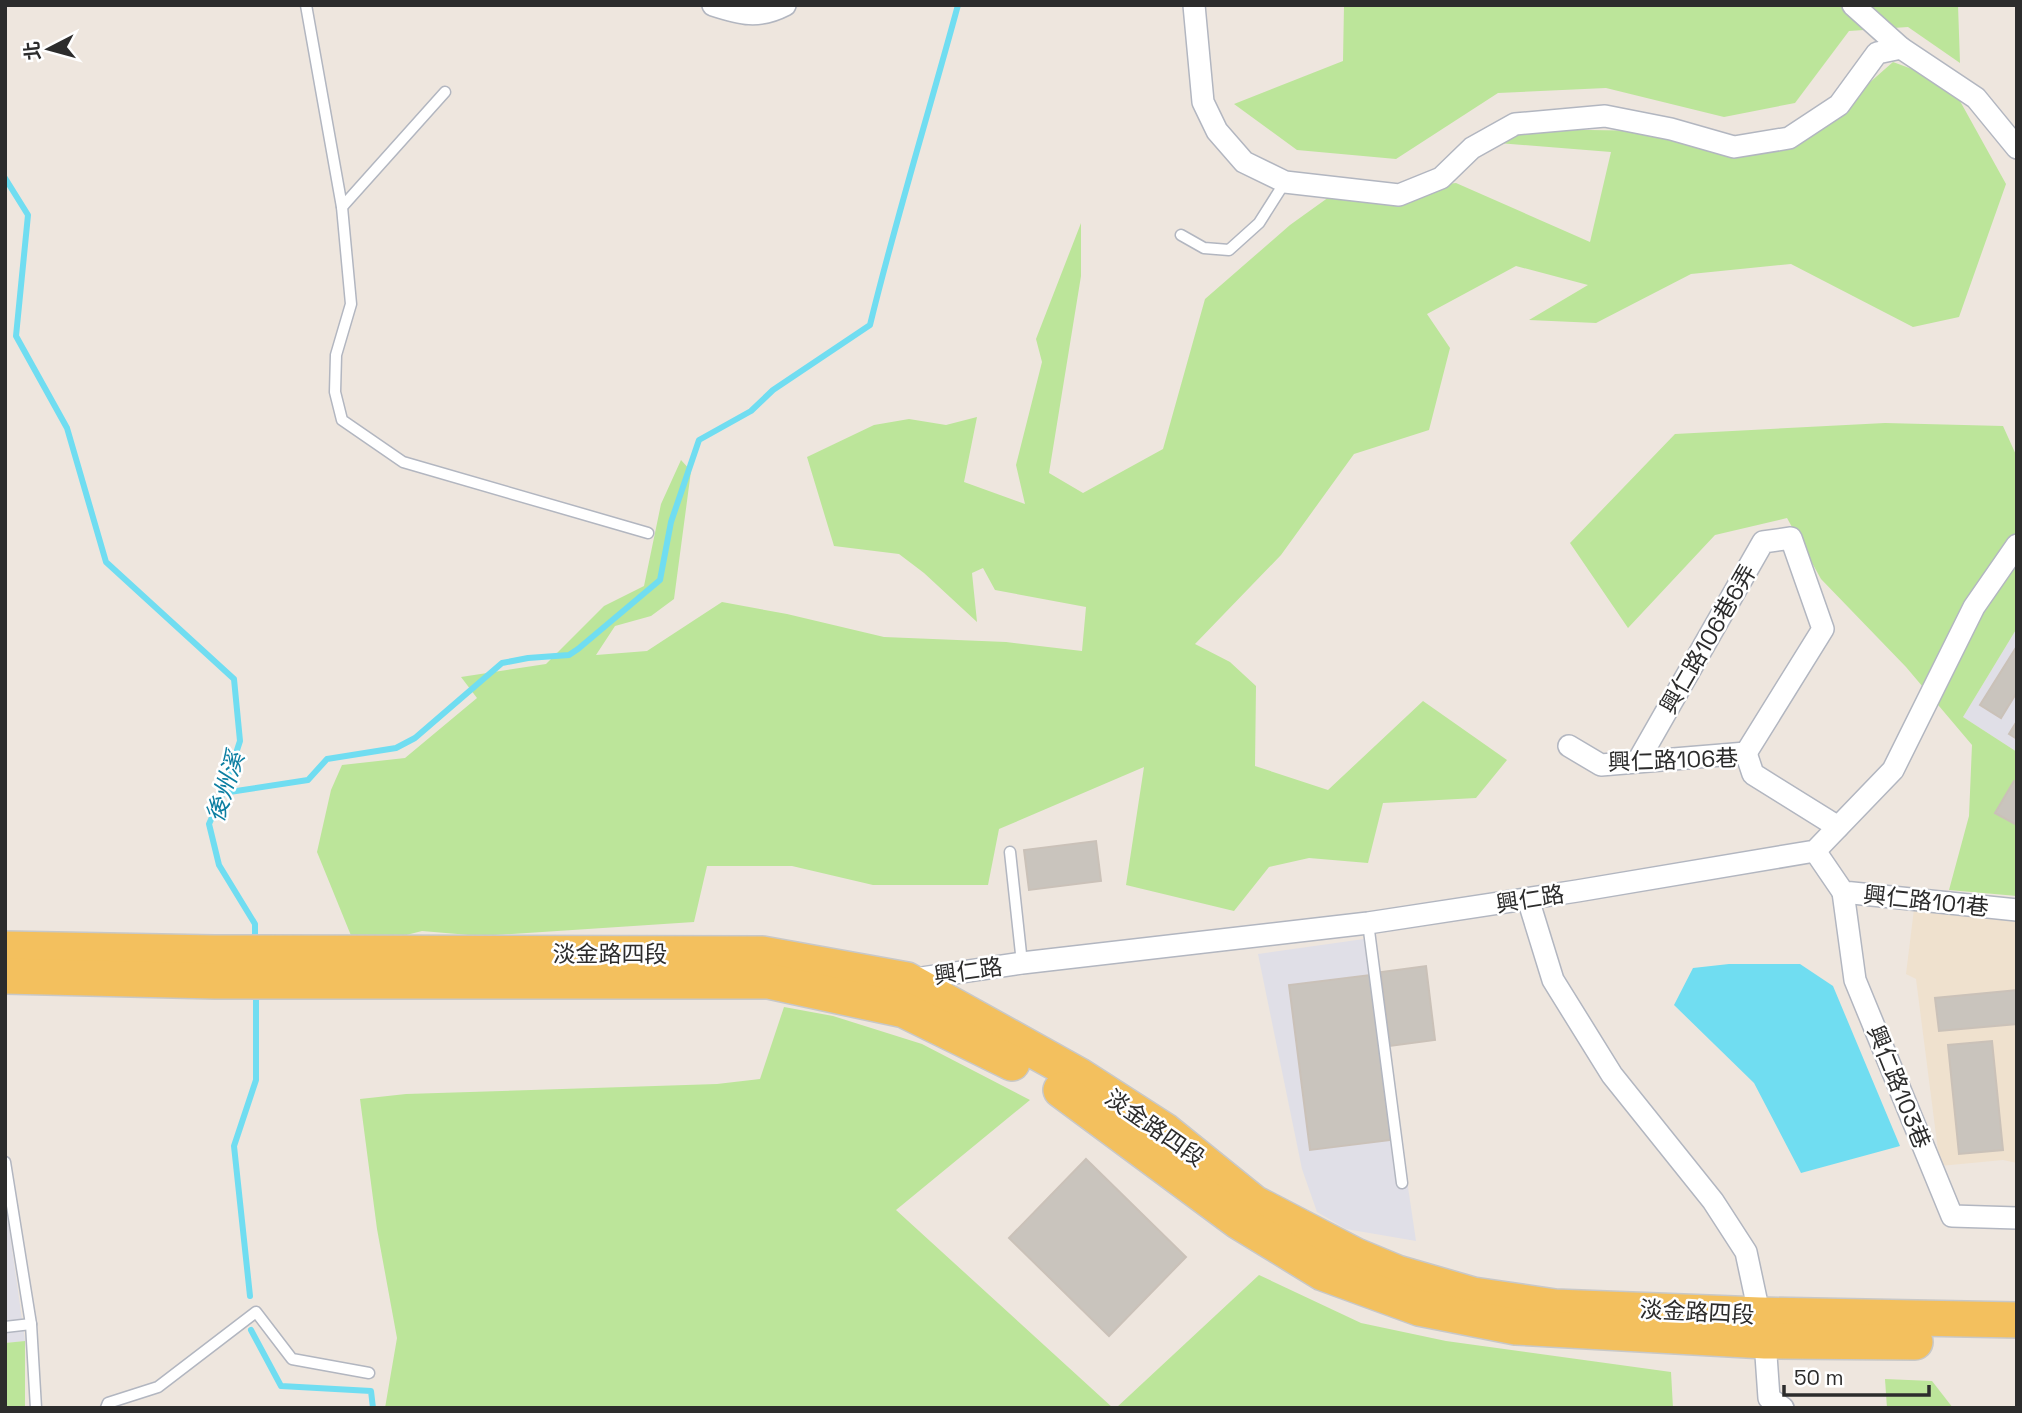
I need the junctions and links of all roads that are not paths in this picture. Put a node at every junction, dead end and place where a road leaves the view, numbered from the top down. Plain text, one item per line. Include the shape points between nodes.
1 (306, 5) edge
2 (713, 5) edge
3 (785, 5) edge
4 (1194, 5) edge
5 (1853, 5) edge
6 (1901, 48) junction
7 (445, 92) dead end
8 (2017, 148) edge
9 (1285, 182) junction
10 (342, 207) junction
11 (1181, 235) dead end
12 (648, 533) dead end
13 (2017, 545) edge
14 (1569, 746) dead end
15 (1746, 752) junction
16 (1638, 761) junction
17 (1838, 827) junction
18 (1815, 851) junction
19 (1010, 852) dead end
20 (1843, 892) junction
21 (1528, 899) junction
22 (2017, 910) edge
23 (1368, 923) junction
24 (5, 949) edge
25 (1022, 963) junction
26 (214, 967) junction
27 (5, 976) edge
28 (906, 995) junction
29 (5, 1162) edge
30 (1402, 1183) dead end
31 (2017, 1218) edge
32 (2017, 1320) edge
33 (31, 1324) junction
34 (5, 1327) edge
35 (1762, 1329) junction
36 (2017, 1344) edge
37 (369, 1373) dead end
38 (1773, 1404) edge
39 (36, 1408) edge
40 (106, 1408) edge

1 - 10 lane
2 - 3 street via 738,13 768,14
4 - 9 street via 1203,102 1217,131 1244,162
5 - 6 street
6 - 8 street via 1976,98
6 - 9 street via 1877,53 1839,105 1789,138 1734,147 1605,117 1515,124 1472,148 1441,178 1399,195
7 - 10 lane
9 - 11 lane via 1259,223 1229,250 1204,248
10 - 12 lane via 351,304 337,355 335,393 342,420 403,461
13 - 17 street via 1974,607 1893,771
14 - 16 street, 興仁路106巷 via 1601,765
15 - 16 street, 興仁路106巷
15 - 16 street, 興仁路106巷6弄 via 1823,629 1791,538 1763,542
15 - 17 street, 興仁路106巷 via 1753,774
17 - 18 street
18 - 20 street, 興仁路101巷
18 - 21 street, 興仁路
19 - 25 lane
20 - 22 street, 興仁路101巷
20 - 31 street, 興仁路103巷 via 1855,980 1952,1216
21 - 23 street, 興仁路
21 - 35 street via 1553,980 1612,1075 1713,1201 1746,1252
23 - 25 street, 興仁路
23 - 30 lane
24 - 26 main road
25 - 28 street, 興仁路
26 - 27 main road
26 - 28 main road, 淡金路四段 via 762,954
28 - 35 main road, 淡金路四段 via 1078,1075 1154,1124 1254,1203 1397,1273 1473,1295
29 - 33 lane
32 - 35 main road, 淡金路四段
33 - 34 lane
33 - 39 lane
35 - 36 main road, 淡金路四段
35 - 38 street
37 - 40 lane via 292,1359 256,1312 158,1387 108,1403

